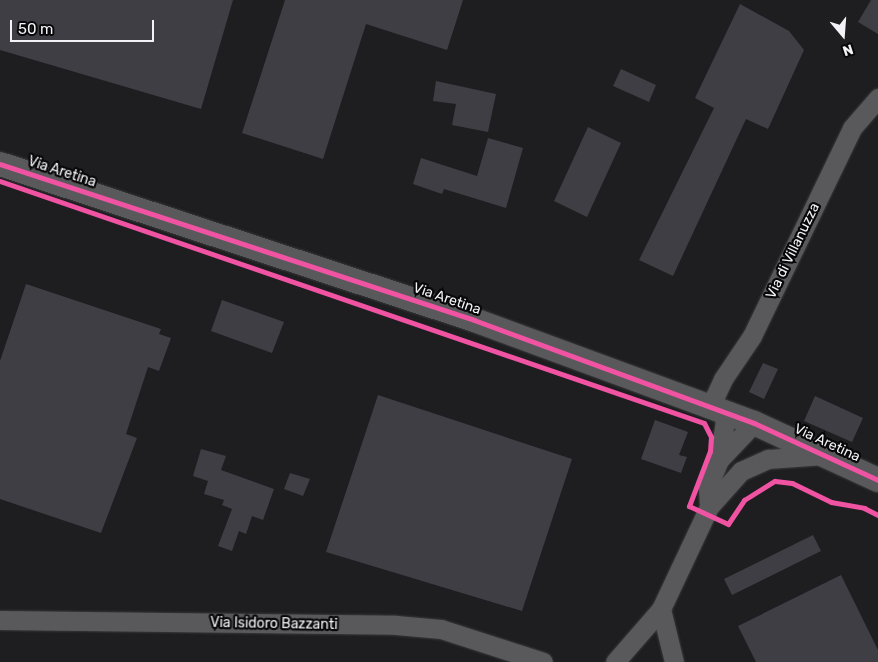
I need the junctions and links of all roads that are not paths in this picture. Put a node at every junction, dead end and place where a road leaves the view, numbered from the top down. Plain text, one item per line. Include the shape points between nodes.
1 (878, 98) edge
2 (0, 164) edge
3 (718, 410) junction
4 (754, 423) junction
5 (827, 454) junction
6 (719, 460) junction
7 (741, 471) junction
8 (878, 480) edge
9 (709, 507) junction
10 (661, 609) junction
11 (0, 620) edge
12 (543, 662) edge
13 (615, 662) edge
14 (674, 662) edge

1 - 3 street, Via di Villanuzza via 852,128 752,336 723,379
2 - 3 street, Via Aretina via 474,320
3 - 4 street, Via Aretina
3 - 6 street, Via di Villanuzza
4 - 5 street, Via Aretina
4 - 6 street
4 - 7 street
5 - 7 street via 768,458
5 - 8 street, Via Aretina
6 - 9 street via 708,486
7 - 9 street
9 - 10 street
10 - 13 street
10 - 14 street
11 - 12 street, Via Isidoro Bazzanti via 396,625 440,629

